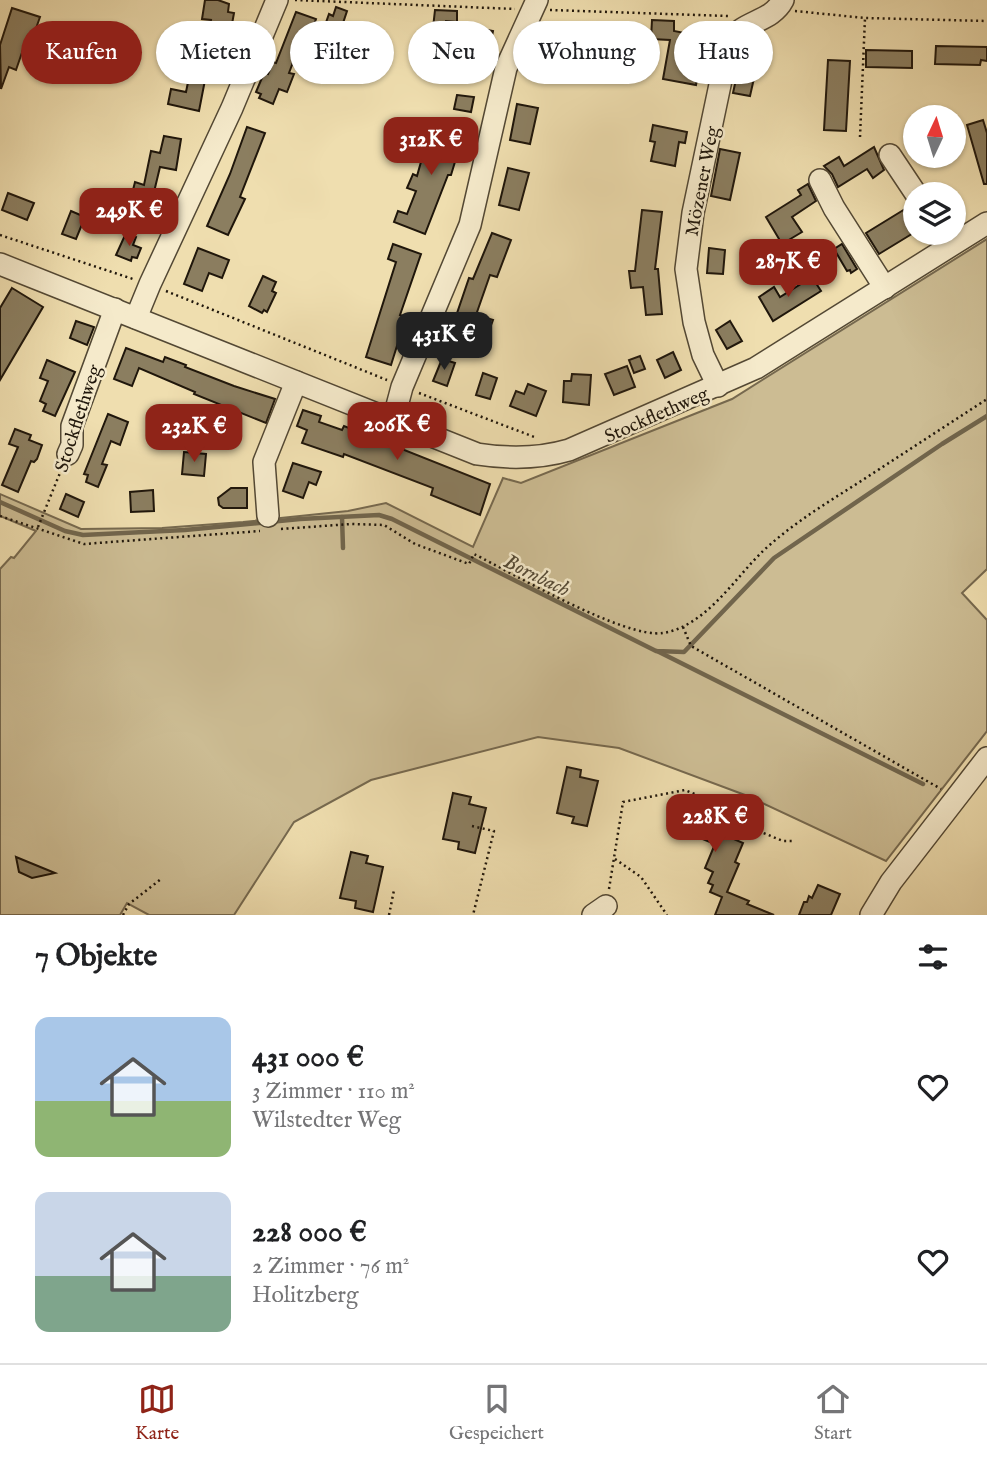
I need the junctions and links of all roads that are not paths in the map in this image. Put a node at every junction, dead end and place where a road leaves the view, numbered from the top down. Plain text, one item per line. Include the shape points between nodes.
1 (277, 0) edge
2 (535, 5) edge
3 (780, 5) edge
4 (890, 155) dead end
5 (820, 180) dead end
6 (908, 182) edge
7 (987, 223) edge
8 (966, 232) edge
9 (939, 245) edge
10 (0, 264) edge
11 (885, 288) junction
12 (115, 309) junction
13 (136, 318) junction
14 (296, 382) junction
15 (718, 386) junction
16 (393, 421) junction
17 (68, 454) road end
18 (273, 525) road end
19 (987, 758) edge
20 (871, 915) edge

1 - 13 street
2 - 16 street via 506,68 470,225 402,387
3 - 15 street, Mözener Weg via 770,16 735,32 729,42 693,213 686,269 703,355
4 - 6 street
5 - 11 street
7 - 8 street, Stockflethweg
9 - 11 street, Stockflethweg
10 - 12 street, Stockflethweg
11 - 15 street, Stockflethweg via 756,368
12 - 13 street, Stockflethweg
12 - 17 street, Stockflethweg via 72,426
13 - 14 street, Stockflethweg
14 - 16 street, Stockflethweg
14 - 18 street via 264,462
15 - 16 street, Stockflethweg via 552,455 514,458 477,454
19 - 20 street via 891,882

